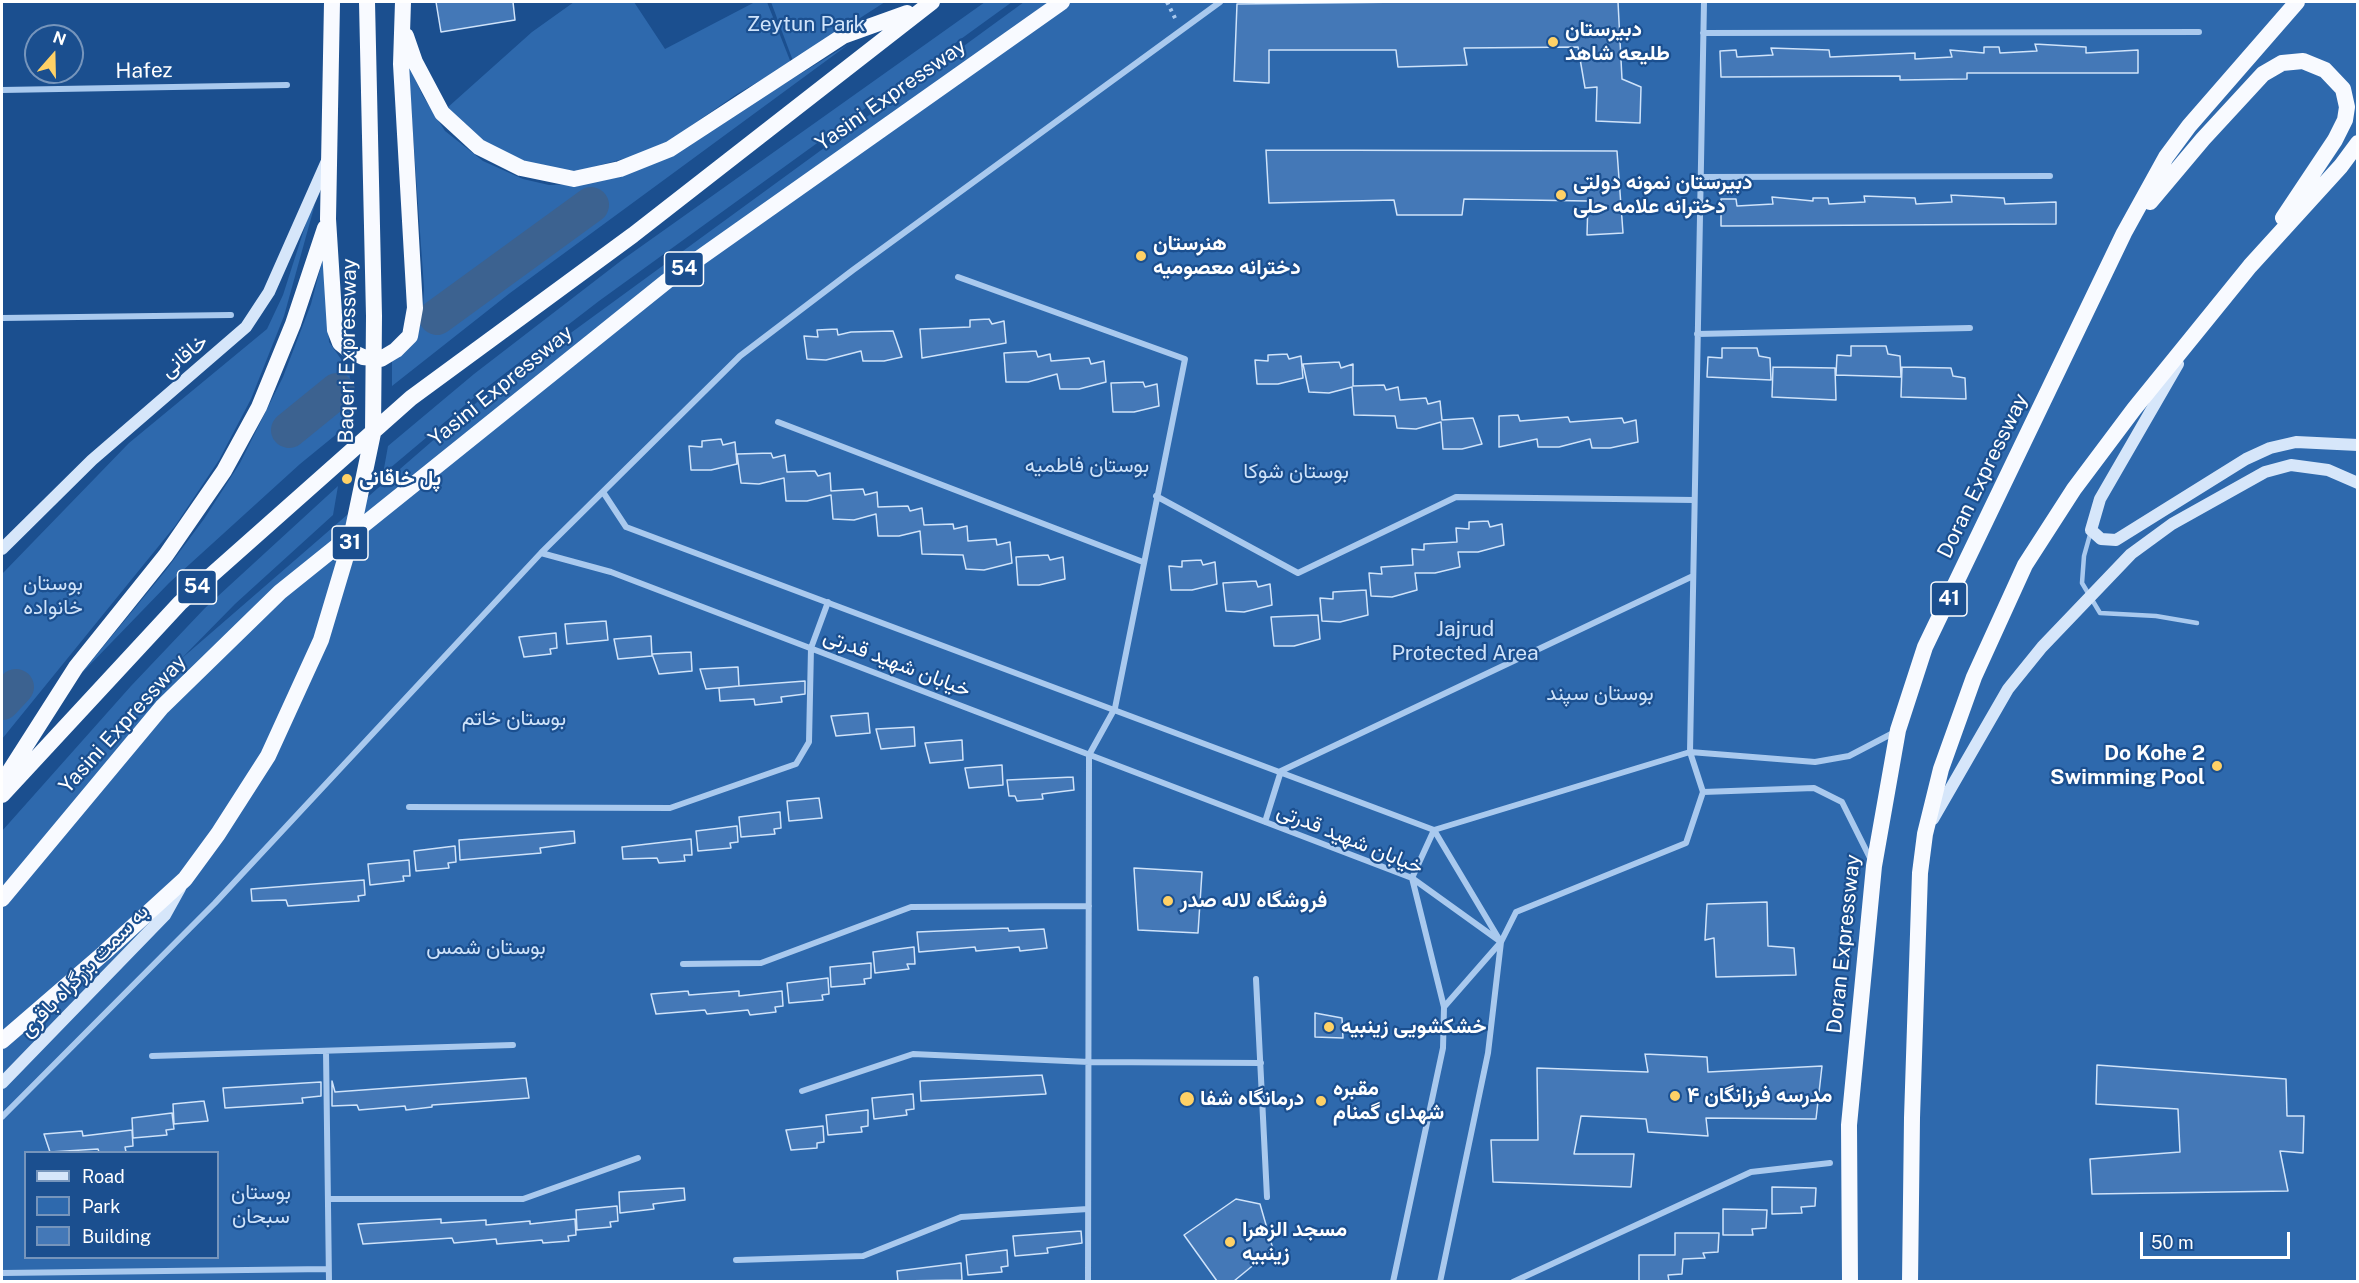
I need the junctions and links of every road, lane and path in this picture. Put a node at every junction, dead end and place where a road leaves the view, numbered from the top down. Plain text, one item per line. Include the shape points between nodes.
1 (332, 2) edge
2 (367, 2) edge
3 (403, 2) edge
4 (1062, 2) edge
5 (1167, 2) edge
6 (1220, 2) edge
7 (1704, 2) edge
8 (2297, 2) edge
9 (927, 4) edge
10 (404, 27) junction
11 (1181, 30) junction
12 (2199, 32) dead end
13 (1703, 33) junction
14 (287, 85) dead end
15 (2, 90) edge
16 (2358, 143) edge
17 (332, 148) junction
18 (2050, 176) dead end
19 (1700, 177) junction
20 (328, 219) junction
21 (2124, 233) junction
22 (2250, 266) junction
23 (958, 277) dead end
24 (231, 315) dead end
25 (2, 318) edge
26 (1970, 328) dead end
27 (1697, 334) junction
28 (2194, 336) junction
29 (778, 422) dead end
30 (2358, 445) edge
31 (2358, 483) edge
32 (603, 492) junction
33 (1156, 496) junction
34 (1694, 500) junction
35 (2091, 530) junction
36 (2, 549) edge
37 (541, 553) junction
38 (1143, 562) junction
39 (1693, 576) junction
40 (2090, 597) junction
41 (828, 602) junction
42 (2197, 623) dead end
43 (811, 648) junction
44 (1115, 708) junction
45 (1898, 730) junction
46 (1690, 752) junction
47 (1089, 755) junction
48 (1281, 771) junction
49 (2, 783) edge
50 (1703, 792) junction
51 (2, 795) edge
52 (410, 807) dead end
53 (1265, 822) junction
54 (1434, 830) junction
55 (1925, 834) junction
56 (1874, 866) junction
57 (1412, 878) junction
58 (184, 879) junction
59 (2, 898) edge
60 (1089, 906) junction
61 (1501, 942) junction
62 (683, 963) dead end
63 (1256, 979) dead end
64 (1444, 1007) junction
65 (2, 1041) edge
66 (513, 1045) dead end
67 (326, 1051) junction
68 (152, 1056) dead end
69 (1089, 1062) junction
70 (1261, 1063) junction
71 (2, 1083) edge
72 (802, 1091) dead end
73 (2, 1117) edge
74 (638, 1158) dead end
75 (1830, 1163) dead end
76 (1268, 1197) dead end
77 (328, 1199) junction
78 (1088, 1209) junction
79 (736, 1260) dead end
80 (328, 1269) junction
81 (2, 1273) edge
82 (328, 1281) edge
83 (1088, 1281) edge
84 (1393, 1281) edge
85 (1440, 1281) edge
86 (1513, 1281) edge
87 (1850, 1281) edge
88 (1910, 1281) edge

1 - 17 highway
2 - 58 highway, Baqeri Expressway / 31 via 373,432 350,543 321,640 268,756
3 - 10 highway
4 - 59 highway, Yasini Expressway / 54 via 667,281 280,592 162,707
5 - 11 path
6 - 11 street
7 - 13 street
8 - 21 highway, Doran Expressway / 41 via 2188,126
9 - 10 highway via 843,36 670,148 620,169 574,178 549,176 500,160 456,128 425,84
9 - 51 highway, Yasini Expressway / 54 via 633,235 411,398 180,603
10 - 20 highway via 401,64 416,308 414,324 404,344 381,358 363,357 340,344 335,330
11 - 32 street via 740,356
12 - 13 street
13 - 19 street
14 - 15 street, Hafez
16 - 22 highway
17 - 20 highway
17 - 36 main road, خاقانی via 269,292 246,327 92,460
18 - 19 street
19 - 27 street
20 - 49 highway via 293,324 259,407 224,471 166,555 76,667
21 - 22 highway via 2263,74 2282,63 2303,61 2325,70 2343,89 2345,120
21 - 45 highway, Doran Expressway / 41 via 1925,647
22 - 28 highway
23 - 33 street via 1185,359
24 - 25 street
26 - 27 street
27 - 34 street
28 - 35 main road via 2100,499
28 - 55 highway via 2074,489 2025,565 1970,687 1941,769
29 - 38 street
30 - 35 main road via 2296,442 2270,448 2116,540 2101,539
31 - 40 main road via 2328,470 2292,465 2265,472 2172,524 2131,554
32 - 37 street
32 - 41 street, خیابان شهید قدرتی via 626,527
33 - 34 street via 1298,573 1456,497
33 - 38 street
34 - 39 street
35 - 40 lane via 2082,583
37 - 43 street, خیابان شهید قدرتی via 610,572
37 - 73 street via 215,903
38 - 44 street
39 - 46 street
39 - 48 street
40 - 42 lane via 2100,613
40 - 55 main road via 2008,689
41 - 43 street
41 - 44 street, خیابان شهید قدرتی
43 - 47 street, خیابان شهید قدرتی
43 - 52 street via 809,742 796,764 670,808
44 - 47 street
44 - 48 street, خیابان شهید قدرتی
45 - 46 street via 1849,756 1815,762
45 - 56 highway, Doran Expressway / 41
46 - 50 street
46 - 54 street
47 - 53 street, خیابان شهید قدرتی
47 - 60 street
48 - 53 street
48 - 54 street, خیابان شهید قدرتی
50 - 56 street via 1814,788 1842,802
50 - 61 street via 1686,843 1516,912
53 - 57 street, خیابان شهید قدرتی
54 - 57 street
54 - 61 street, خیابان شهید قدرتی
55 - 88 highway via 1919,885
56 - 87 highway, Doran Expressway / 41 via 1849,1125
57 - 61 street, خیابان شهید قدرتی
57 - 64 street
58 - 65 highway, Baqeri Expressway
58 - 71 main road, به سمت بزرگراه باقری via 165,915
60 - 62 street via 910,907 761,963
60 - 69 street
61 - 64 street
61 - 85 street via 1488,1053
63 - 70 street
64 - 84 street via 1443,1048
66 - 67 street
67 - 68 street
67 - 77 street
69 - 70 street
69 - 72 street via 913,1054
69 - 78 street
70 - 76 street
74 - 77 street via 523,1199
75 - 86 street via 1751,1172
77 - 80 street
78 - 79 street via 961,1217 863,1256
78 - 83 street
80 - 81 street
80 - 82 street

